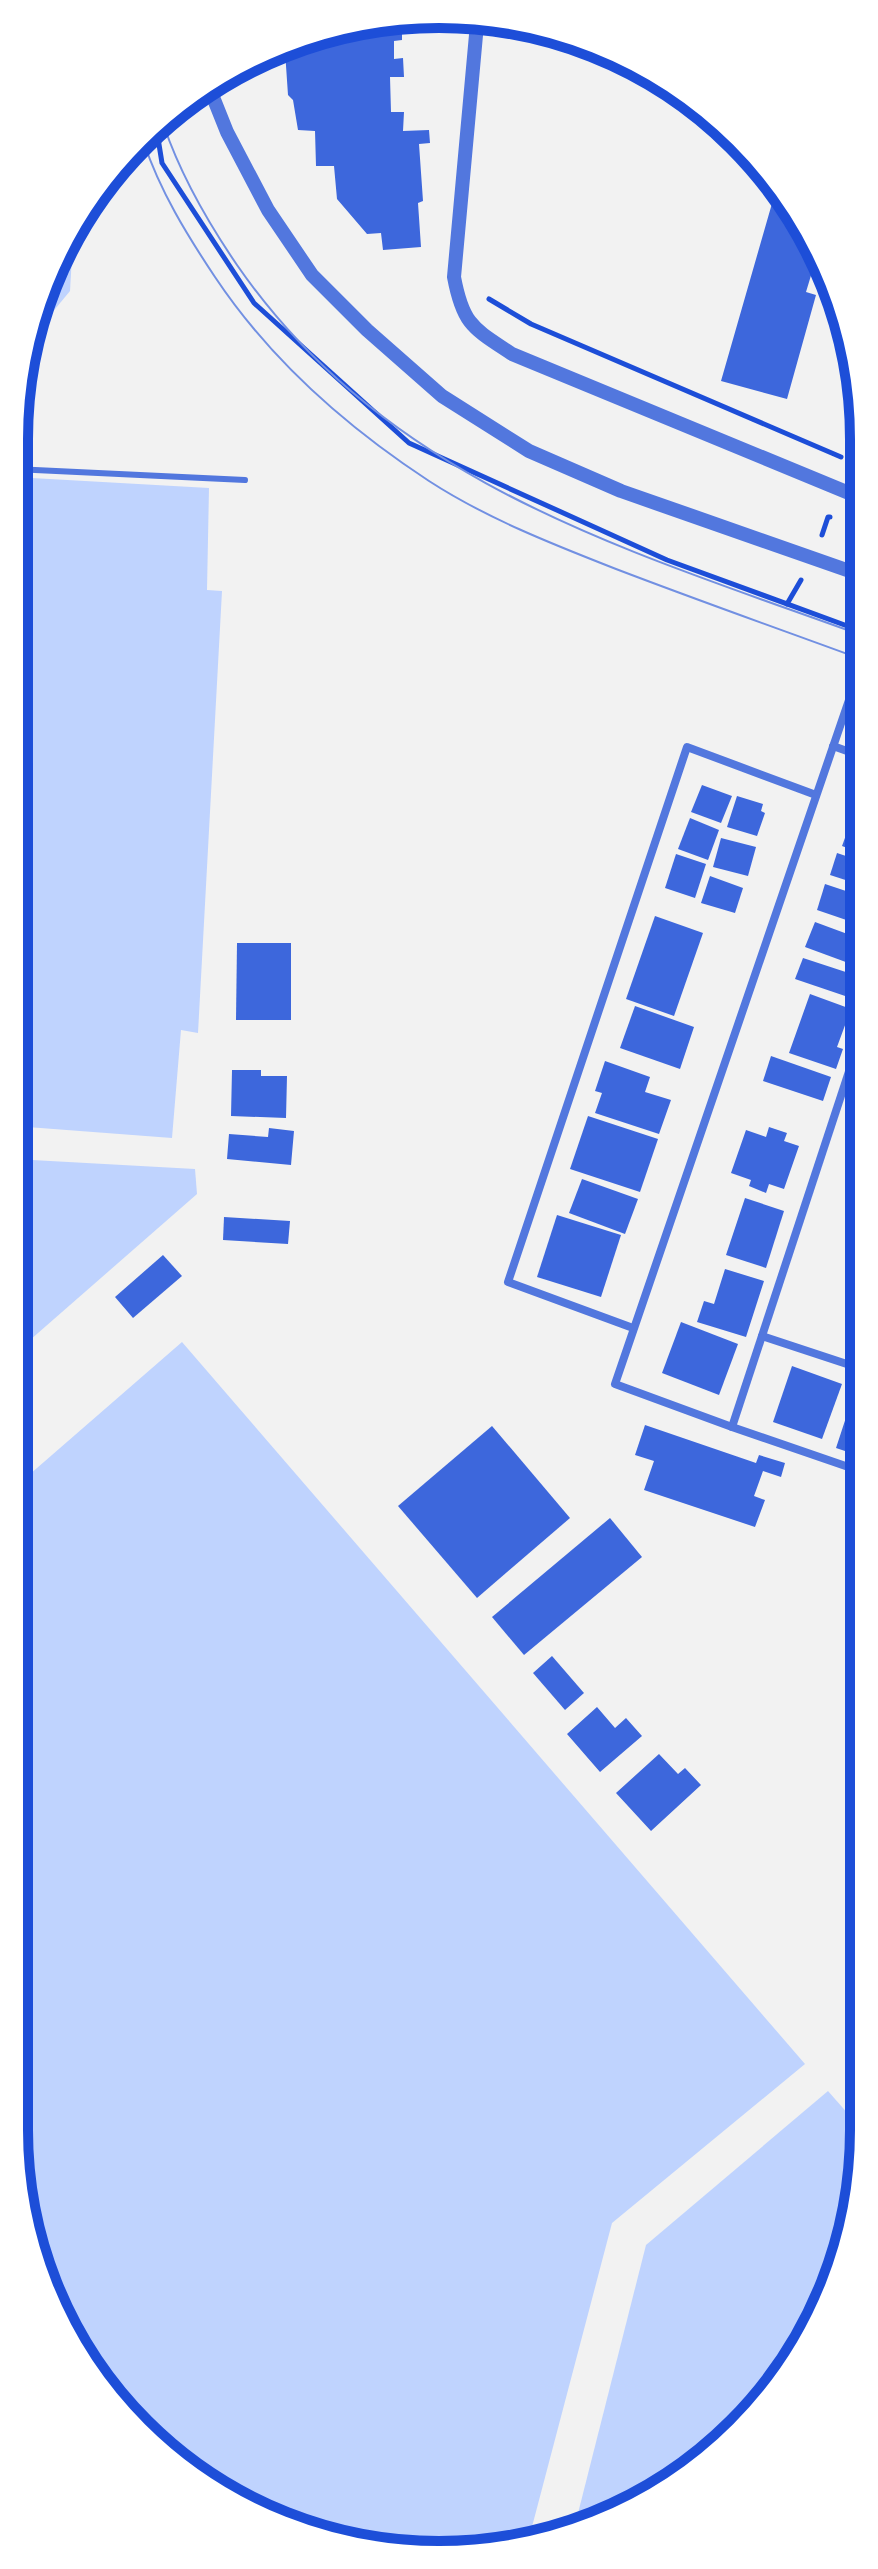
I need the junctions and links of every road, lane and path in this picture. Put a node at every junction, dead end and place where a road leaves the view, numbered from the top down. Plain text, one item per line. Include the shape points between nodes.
1 (476, 30) edge
2 (213, 96) edge
3 (454, 273) junction
4 (846, 459) dead end
5 (28, 470) edge
6 (245, 480) dead end
7 (850, 493) edge
8 (850, 571) edge
9 (850, 697) edge
10 (833, 746) junction
11 (850, 752) edge
12 (816, 795) junction
13 (850, 1068) edge
14 (633, 1328) junction
15 (762, 1336) junction
16 (850, 1365) edge
17 (732, 1427) junction
18 (850, 1468) edge

1 - 3 street
2 - 8 street via 268,210 312,275 442,396 529,451 621,491
3 - 4 path via 531,324
3 - 7 street via 459,307 476,330 512,354
5 - 6 lane
9 - 10 street
10 - 11 street
10 - 12 street
12 - 14 street
12 - 14 street via 687,747 508,1282
13 - 15 street
14 - 17 street via 615,1384
15 - 16 street
15 - 17 street
17 - 18 street

